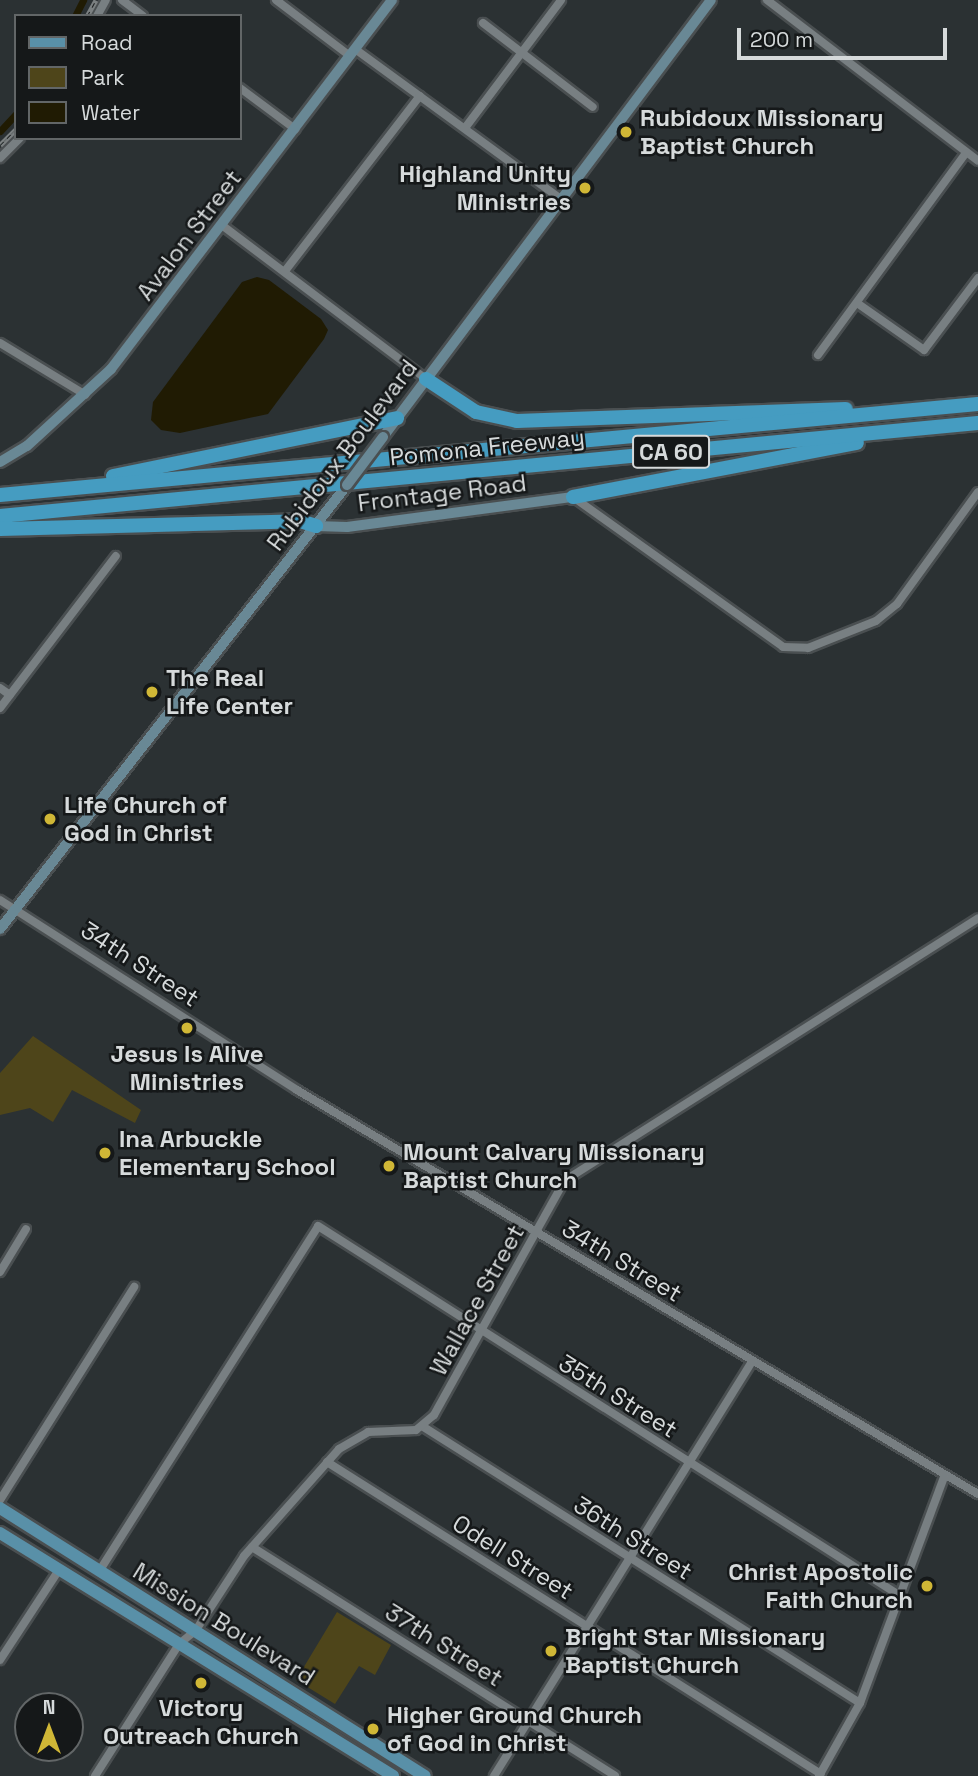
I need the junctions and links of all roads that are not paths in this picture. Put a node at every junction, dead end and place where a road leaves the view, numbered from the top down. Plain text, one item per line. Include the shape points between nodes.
1 (122, 0) edge
2 (276, 0) edge
3 (392, 0) edge
4 (561, 0) edge
5 (711, 0) edge
6 (767, 0) edge
7 (140, 14) edge
8 (483, 23) dead end
9 (353, 52) junction
10 (521, 52) junction
11 (242, 90) edge
12 (420, 96) junction
13 (593, 107) dead end
14 (465, 128) junction
15 (295, 130) junction
16 (18, 140) edge
17 (966, 153) junction
18 (0, 159) edge
19 (978, 161) edge
20 (562, 200) junction
21 (223, 226) junction
22 (285, 271) junction
23 (978, 278) edge
24 (857, 303) junction
25 (0, 344) edge
26 (818, 355) dead end
27 (426, 379) junction
28 (86, 395) junction
29 (978, 404) edge
30 (889, 412) junction
31 (397, 418) junction
32 (972, 424) edge
33 (0, 462) edge
34 (978, 492) edge
35 (7, 494) edge
36 (573, 497) junction
37 (0, 516) edge
38 (316, 526) junction
39 (0, 529) edge
40 (116, 555) dead end
41 (0, 688) edge
42 (10, 695) junction
43 (0, 708) edge
44 (0, 900) edge
45 (19, 909) junction
46 (978, 918) edge
47 (0, 929) edge
48 (26, 1228) dead end
49 (538, 1232) junction
50 (0, 1272) edge
51 (134, 1287) dead end
52 (482, 1333) junction
53 (752, 1362) junction
54 (422, 1426) junction
55 (327, 1462) junction
56 (690, 1465) junction
57 (945, 1475) junction
58 (978, 1494) edge
59 (0, 1500) edge
60 (0, 1508) edge
61 (0, 1533) edge
62 (252, 1547) junction
63 (632, 1560) junction
64 (59, 1570) junction
65 (100, 1570) junction
66 (899, 1595) junction
67 (588, 1626) junction
68 (196, 1630) junction
69 (179, 1644) junction
70 (0, 1660) edge
71 (860, 1703) junction
72 (530, 1722) junction
73 (820, 1775) edge
74 (95, 1776) edge
75 (393, 1776) edge
76 (425, 1776) edge
77 (494, 1776) edge
78 (615, 1776) edge

1 - 7 street
2 - 9 street
3 - 9 main road, Avalon Street
4 - 10 street
5 - 20 main road, Rubidoux Boulevard
6 - 17 street
8 - 10 street
9 - 12 street
9 - 15 main road, Avalon Street
10 - 13 street
10 - 14 street
11 - 15 street
12 - 14 street
12 - 22 street
14 - 20 street
15 - 21 main road, Avalon Street
16 - 18 street
17 - 19 street
17 - 24 street
20 - 27 main road, Rubidoux Boulevard
21 - 22 street
21 - 28 main road, Avalon Street
22 - 27 street
23 - 24 street via 924,350
24 - 26 street
25 - 28 street
27 - 30 highway via 476,412 517,421 821,408
27 - 31 main road, Rubidoux Boulevard
28 - 33 main road, Avalon Street via 27,446
29 - 30 highway, Pomona Freeway / CA 60
30 - 35 highway, Pomona Freeway / CA 60
31 - 35 highway
31 - 38 main road, Rubidoux Boulevard, bridge
32 - 36 highway via 754,460
32 - 37 highway, Pomona Freeway / CA 60
34 - 36 street via 897,604 876,621 808,648 783,647
36 - 38 main road, Frontage Road via 347,527
38 - 39 highway via 300,521
38 - 45 main road, Rubidoux Boulevard
40 - 42 street
41 - 42 street
42 - 43 street
44 - 45 street, 34th Street
45 - 47 main road, Rubidoux Boulevard
45 - 49 street, 34th Street via 297,1090
46 - 49 street, Wallace Street via 572,1175 546,1206
48 - 50 street
49 - 52 street, Wallace Street
49 - 53 street, 34th Street
51 - 59 street
52 - 54 street, Wallace Street via 434,1415
52 - 56 street, 35th Street
52 - 65 street, 35th Street via 318,1226
53 - 56 street
53 - 57 street, 34th Street
54 - 55 street via 401,1434 360,1434 345,1442
54 - 63 street, 36th Street
55 - 62 street
55 - 67 street, Odell Street
56 - 63 street
56 - 66 street, 35th Street
57 - 58 street, 34th Street
57 - 66 street
60 - 65 main road, Mission Boulevard
61 - 64 main road, Mission Boulevard
62 - 68 street
62 - 72 street, 37th Street
63 - 67 street
63 - 71 street, 36th Street
64 - 69 main road, Mission Boulevard
64 - 70 street
65 - 68 main road, Mission Boulevard
66 - 71 street
67 - 72 street
67 - 73 street, Odell Street
68 - 69 street
68 - 76 main road, Mission Boulevard
69 - 74 street
69 - 75 main road, Mission Boulevard
71 - 73 street
72 - 77 street
72 - 78 street, 37th Street

